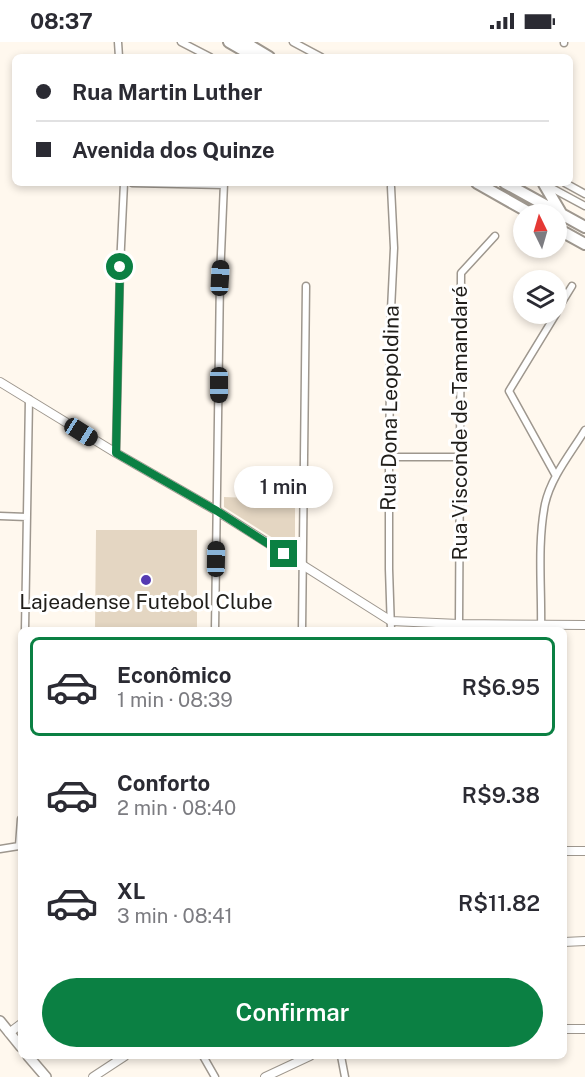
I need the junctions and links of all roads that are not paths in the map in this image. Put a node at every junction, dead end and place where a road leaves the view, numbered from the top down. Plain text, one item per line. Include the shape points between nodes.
1 (181, 42) edge
2 (229, 42) edge
3 (244, 42) edge
4 (293, 42) edge
5 (204, 54) edge
6 (250, 54) edge
7 (264, 54) edge
8 (315, 54) edge
9 (124, 186) edge
10 (224, 186) edge
11 (391, 186) dead end
12 (482, 186) edge
13 (510, 186) edge
14 (544, 186) edge
15 (547, 186) edge
16 (570, 186) edge
17 (585, 194) edge
18 (514, 204) edge
19 (543, 204) edge
20 (555, 204) edge
21 (585, 206) edge
22 (567, 217) edge
23 (585, 226) edge
24 (567, 235) edge
25 (495, 236) dead end
26 (583, 244) edge
27 (306, 286) dead end
28 (572, 286) dead end
29 (567, 294) edge
30 (549, 324) edge
31 (0, 382) edge
32 (29, 399) junction
33 (585, 430) edge
34 (116, 453) junction
35 (389, 457) junction
36 (459, 457) junction
37 (556, 476) junction
38 (217, 511) junction
39 (0, 516) edge
40 (27, 517) junction
41 (301, 565) junction
42 (391, 621) junction
43 (585, 625) edge
44 (25, 627) edge
45 (215, 627) edge
46 (302, 627) edge
47 (391, 627) edge
48 (457, 627) edge
49 (541, 627) edge
50 (556, 627) edge
51 (18, 846) edge
52 (0, 849) edge
53 (567, 850) edge
54 (585, 851) edge
55 (585, 941) edge
56 (567, 942) edge
57 (0, 1020) edge
58 (18, 1026) edge
59 (567, 1029) edge
60 (585, 1029) edge
61 (9, 1033) junction
62 (18, 1044) edge
63 (31, 1059) edge
64 (120, 1059) edge
65 (205, 1059) edge
66 (304, 1059) edge
67 (341, 1059) edge
68 (46, 1077) edge
69 (93, 1077) edge
70 (215, 1077) edge
71 (265, 1077) edge
72 (345, 1077) edge

1 - 5 street
2 - 6 highway
3 - 7 highway
4 - 8 street
9 - 34 street
10 - 38 street
11 - 35 street, Rua Dona Leopoldina via 394,248
12 - 18 highway
13 - 19 highway
14 - 20 highway
15 - 21 street
16 - 17 street
22 - 23 highway
24 - 26 highway
25 - 36 street, Rua Visconde de Tamandaré via 461,273
27 - 41 street
28 - 29 street
30 - 37 street via 509,391
31 - 32 street
32 - 34 street
32 - 40 street
33 - 37 street
34 - 38 street
35 - 36 street
35 - 42 street, Rua Dona Leopoldina
36 - 48 street, Rua Visconde de Tamandaré
37 - 49 street via 545,502 541,541
38 - 41 street
38 - 45 street
39 - 40 street
40 - 44 street
41 - 42 street
41 - 46 street
42 - 47 street, Rua Dona Leopoldina
42 - 48 street
43 - 50 street
51 - 52 street
53 - 54 street
55 - 56 street
57 - 61 main road
58 - 61 street
59 - 60 street
61 - 62 main road
63 - 68 main road
64 - 69 street
65 - 70 street
66 - 71 street
67 - 72 street

